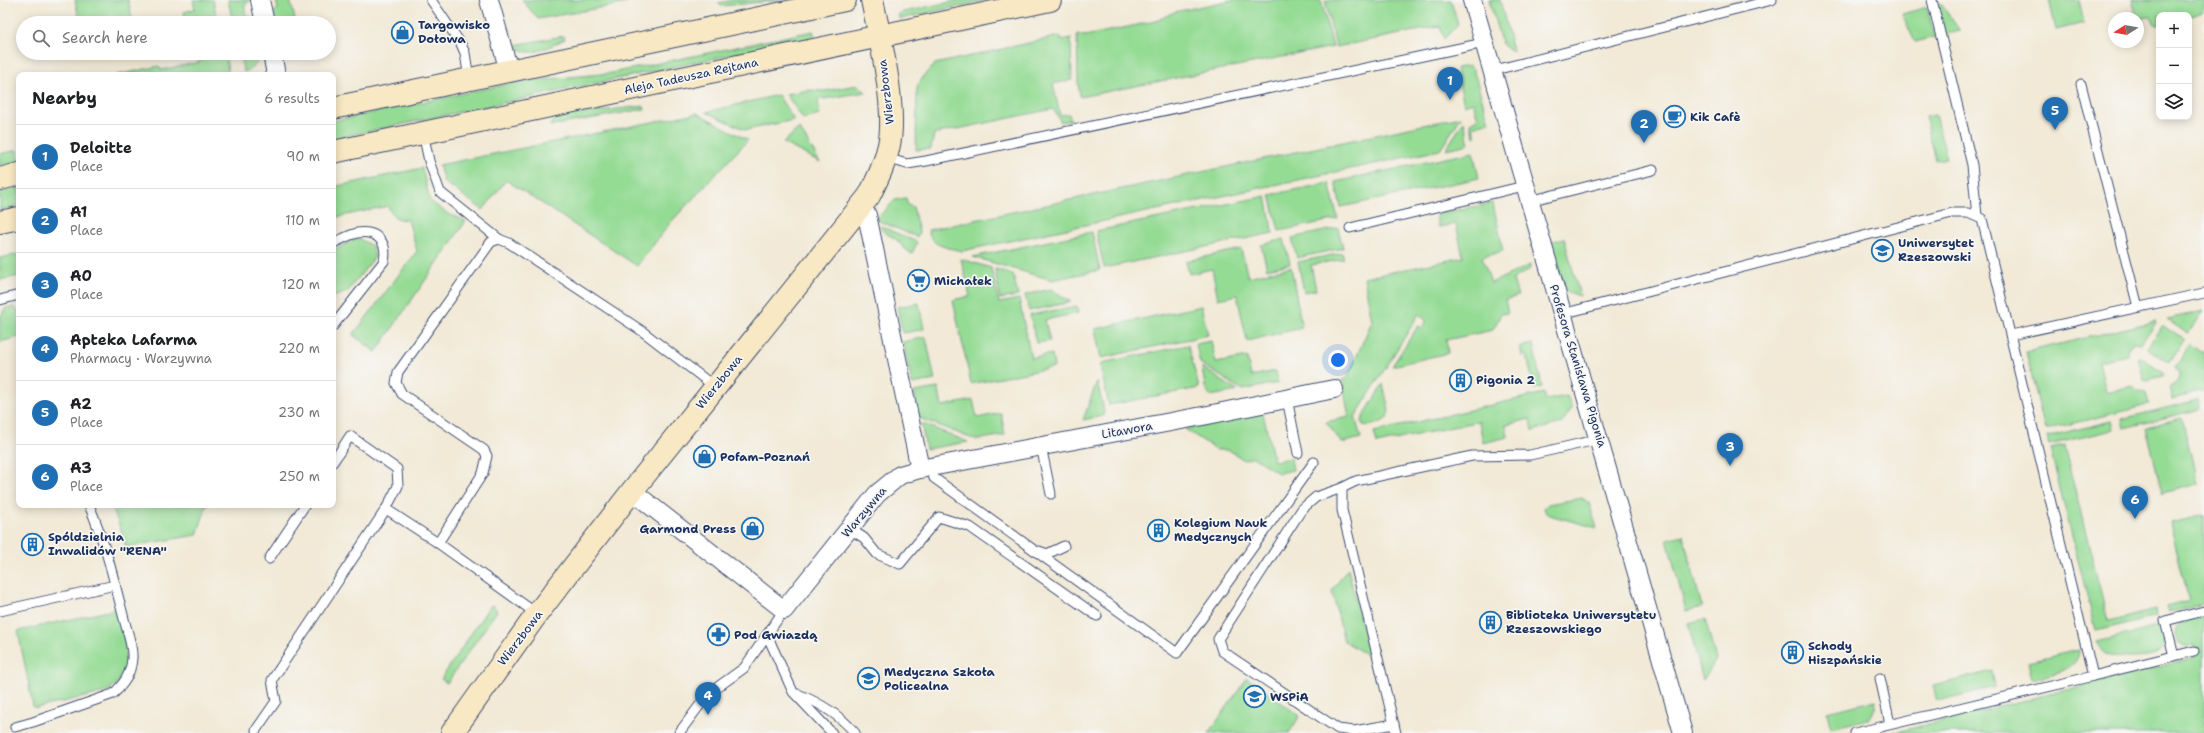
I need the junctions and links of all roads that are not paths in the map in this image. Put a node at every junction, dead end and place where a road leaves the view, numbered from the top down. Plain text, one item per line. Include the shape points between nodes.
1 (260, 0) edge
2 (431, 0) edge
3 (489, 0) edge
4 (845, 0) edge
5 (872, 0) edge
6 (1050, 0) edge
7 (1472, 0) edge
8 (1772, 0) edge
9 (1932, 0) edge
10 (263, 16) edge
11 (880, 36) junction
12 (1484, 43) junction
13 (273, 60) edge
14 (509, 71) junction
15 (1491, 71) junction
16 (275, 72) edge
17 (469, 79) junction
18 (2081, 84) dead end
19 (336, 107) edge
20 (422, 133) junction
21 (336, 151) edge
22 (886, 158) junction
23 (1653, 170) dead end
24 (16, 175) edge
25 (0, 178) edge
26 (1526, 194) junction
27 (860, 208) junction
28 (1977, 216) junction
29 (16, 219) edge
30 (0, 222) edge
31 (1350, 228) dead end
32 (499, 239) junction
33 (336, 243) edge
34 (2204, 293) edge
35 (16, 296) edge
36 (0, 300) edge
37 (2138, 307) junction
38 (1562, 314) junction
39 (336, 322) edge
40 (2011, 335) junction
41 (715, 387) junction
42 (1334, 389) dead end
43 (1286, 399) junction
44 (1600, 440) junction
45 (1041, 446) junction
46 (1298, 453) dead end
47 (336, 457) edge
48 (1314, 462) dead end
49 (925, 468) junction
50 (1342, 488) junction
51 (632, 491) junction
52 (1051, 494) dead end
53 (91, 508) edge
54 (302, 508) edge
55 (386, 509) junction
56 (850, 529) junction
57 (438, 543) junction
58 (1064, 546) dead end
59 (1030, 547) junction
60 (269, 559) dead end
61 (116, 585) junction
62 (784, 610) junction
63 (0, 611) edge
64 (2204, 611) edge
65 (537, 614) junction
66 (1097, 616) dead end
67 (767, 635) junction
68 (2194, 651) dead end
69 (2174, 656) junction
70 (2093, 676) junction
71 (1880, 678) dead end
72 (793, 692) junction
73 (1890, 724) junction
74 (15, 727) dead end
75 (1395, 729) edge
76 (256, 730) dead end
77 (452, 733) edge
78 (679, 733) edge
79 (832, 733) edge
80 (855, 733) edge
81 (1683, 733) edge
82 (1855, 733) edge

1 - 10 street
2 - 17 lane via 461,44
3 - 14 street
4 - 14 main road
5 - 11 main road, Wierzbowa
6 - 11 main road, Aleja Tadeusza Rejtana
7 - 12 street, Profesora Stanisława Pigonia
8 - 15 lane
9 - 28 lane via 1972,165
11 - 20 main road, Aleja Tadeusza Rejtana
11 - 22 main road, Wierzbowa via 891,118
12 - 15 street, Profesora Stanisława Pigonia
12 - 22 lane via 926,161 907,164
13 - 16 street
14 - 17 main road
15 - 26 street, Profesora Stanisława Pigonia
17 - 19 main road
18 - 37 lane
20 - 21 main road, Aleja Tadeusza Rejtana
20 - 32 lane via 440,192
22 - 27 main road, Wierzbowa via 876,183
23 - 26 lane
24 - 25 main road
26 - 31 lane
26 - 38 street, Profesora Stanisława Pigonia
27 - 41 main road, Wierzbowa
27 - 49 street via 867,215
28 - 38 lane via 1952,213
28 - 40 lane via 1982,219 1986,231
29 - 30 main road
32 - 41 lane via 508,242 642,331
32 - 57 lane via 491,242 398,372 396,383 402,394 484,450 487,456 484,473
33 - 39 lane via 356,234 367,233 382,241 386,251 384,261
34 - 37 lane
35 - 36 lane
37 - 40 lane
38 - 44 street, Profesora Stanisława Pigonia
40 - 70 lane
41 - 51 main road, Wierzbowa
42 - 43 street, Litawora
43 - 45 street, Litawora
43 - 46 lane
44 - 50 lane via 1530,455 1472,456 1356,481
44 - 81 street, Profesora Stanisława Pigonia
45 - 49 street, Litawora
45 - 52 lane
47 - 55 lane via 350,436 397,469 398,486
48 - 59 lane via 1177,653
49 - 56 street, Warzywna via 900,475 889,483
49 - 59 lane via 934,478
50 - 75 lane via 1342,510
50 - 75 lane via 1316,497 1302,509 1218,639 1222,651 1338,729
51 - 62 street
51 - 65 main road, Wierzbowa
53 - 61 lane
54 - 60 lane
55 - 57 lane
55 - 76 lane via 272,680 276,701
56 - 62 street, Warzywna
56 - 66 lane via 864,538 877,554 900,564 939,517 970,527
57 - 65 lane
58 - 59 lane via 1047,554
61 - 63 lane
61 - 74 lane via 132,657 129,674 123,685 113,694
62 - 67 lane
64 - 69 lane via 2165,621
65 - 77 main road, Wierzbowa
67 - 72 lane
67 - 78 lane via 744,668 708,694
68 - 69 lane
69 - 70 lane
70 - 73 lane
71 - 73 lane
72 - 79 lane
72 - 80 lane via 821,704 845,721
73 - 82 lane

